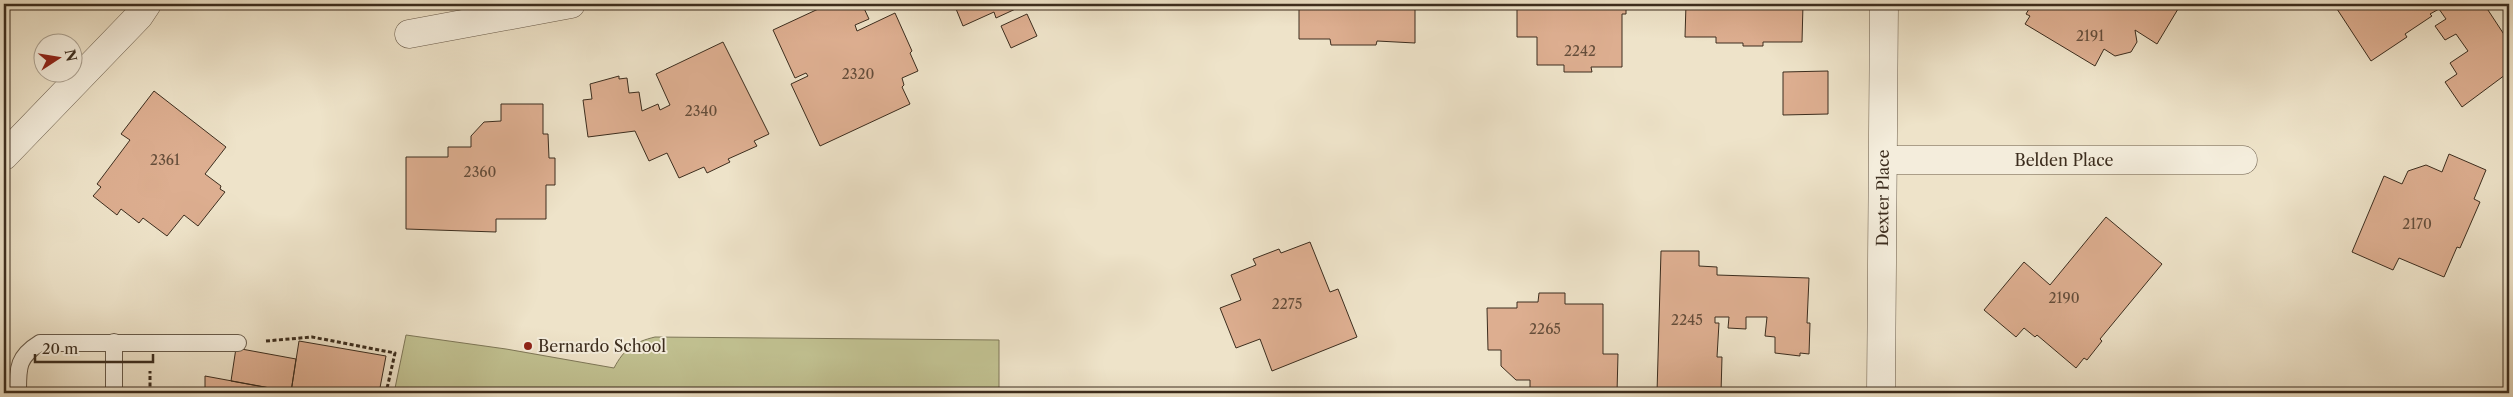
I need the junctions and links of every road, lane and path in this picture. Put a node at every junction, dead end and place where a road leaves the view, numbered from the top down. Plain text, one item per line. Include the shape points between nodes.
1 (147, 4) edge
2 (571, 4) edge
3 (1884, 4) edge
4 (409, 34) dead end
5 (4, 156) edge
6 (1884, 160) junction
7 (2243, 160) dead end
8 (114, 342) junction
9 (238, 342) joint
10 (150, 370) dead end
11 (18, 393) edge
12 (114, 393) edge
13 (150, 393) edge
14 (386, 393) edge
15 (1881, 393) edge

1 - 5 street
2 - 4 street
3 - 6 street, Dexter Place
6 - 7 street, Belden Place
6 - 15 street, Dexter Place
8 - 9 lane
8 - 11 lane via 40,343 27,351 18,365
8 - 12 lane
9 - 14 path via 312,337 395,353
10 - 13 path

